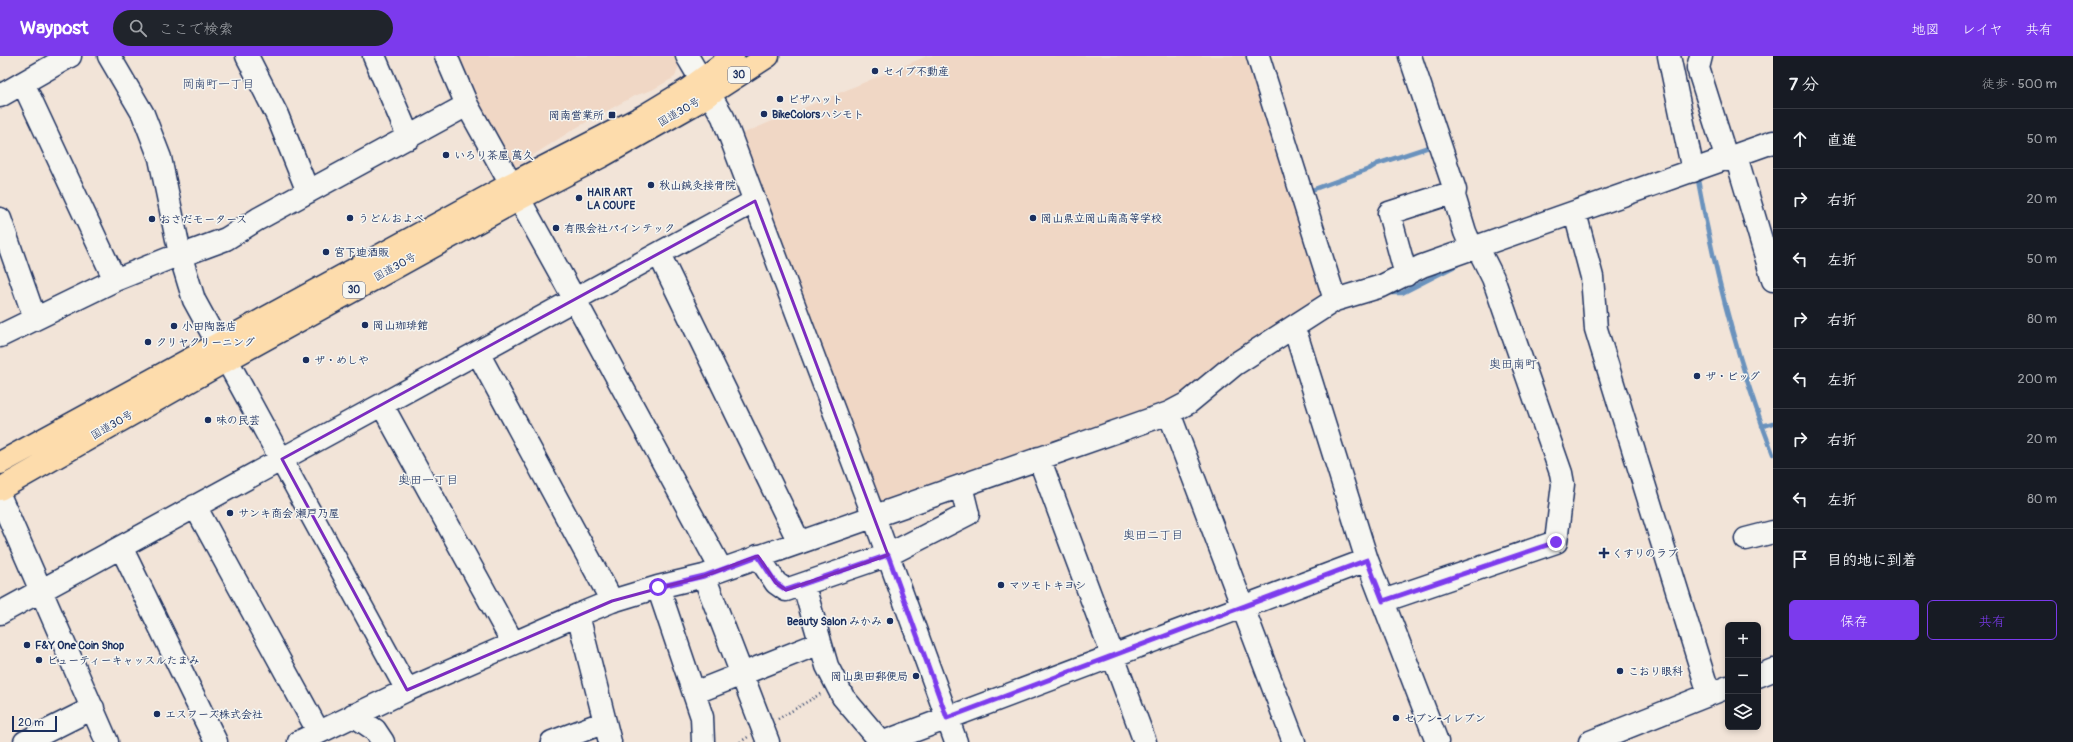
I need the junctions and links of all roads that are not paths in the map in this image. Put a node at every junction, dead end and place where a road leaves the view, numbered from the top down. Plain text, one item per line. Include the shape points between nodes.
1 (70, 56) edge
2 (109, 56) edge
3 (247, 56) edge
4 (374, 56) edge
5 (446, 56) edge
6 (687, 56) edge
7 (733, 56) edge
8 (768, 56) edge
9 (1258, 56) edge
10 (1410, 56) edge
11 (1669, 56) edge
12 (1701, 56) edge
13 (23, 83) junction
14 (705, 86) junction
15 (0, 96) edge
16 (467, 105) junction
17 (409, 138) junction
18 (1773, 142) edge
19 (1731, 158) junction
20 (1693, 172) junction
21 (308, 192) junction
22 (515, 192) junction
23 (1454, 192) junction
24 (755, 201) junction
25 (1574, 213) junction
26 (0, 219) edge
27 (1475, 247) junction
28 (180, 254) junction
29 (659, 254) junction
30 (1406, 275) junction
31 (115, 280) junction
32 (1773, 280) edge
33 (575, 300) junction
34 (1335, 300) junction
35 (35, 319) junction
36 (1294, 328) junction
37 (0, 336) edge
38 (223, 352) junction
39 (478, 353) junction
40 (382, 404) junction
41 (1169, 413) junction
42 (1039, 458) junction
43 (282, 459) junction
44 (0, 463) edge
45 (961, 486) junction
46 (0, 489) edge
47 (0, 497) edge
48 (195, 506) junction
49 (874, 517) junction
50 (1773, 532) edge
51 (1746, 539) dead end
52 (799, 542) junction
53 (121, 546) junction
54 (888, 555) junction
55 (758, 556) junction
56 (1367, 560) junction
57 (712, 573) junction
58 (804, 586) junction
59 (658, 587) junction
60 (41, 590) junction
61 (1388, 599) junction
62 (612, 602) junction
63 (1242, 607) junction
64 (0, 613) edge
65 (578, 615) junction
66 (513, 643) junction
67 (820, 643) junction
68 (1113, 656) junction
69 (1773, 670) edge
70 (1761, 675) edge
71 (742, 676) junction
72 (408, 690) junction
73 (1718, 690) edge
74 (694, 693) junction
75 (93, 708) junction
76 (353, 715) junction
77 (947, 718) junction
78 (318, 731) junction
79 (608, 732) edge
80 (766, 735) edge
81 (25, 742) edge
82 (107, 742) edge
83 (216, 742) edge
84 (299, 742) edge
85 (384, 742) edge
86 (552, 742) edge
87 (703, 742) edge
88 (881, 742) edge
89 (884, 742) edge
90 (956, 742) edge
91 (1145, 742) edge
92 (1294, 742) edge
93 (1437, 742) edge
94 (1590, 742) edge

1 - 13 street
2 - 28 street via 142,114 160,158
3 - 21 street via 277,116
4 - 17 street
5 - 16 street
6 - 14 street
7 - 14 highway, 国道30号 / 30
8 - 14 highway, 国道30号 / 30
9 - 34 street
10 - 23 street via 1438,136
11 - 20 street
12 - 19 street via 1698,68
13 - 15 street
13 - 31 street
14 - 22 highway, 国道30号 / 30 via 602,156
14 - 24 street via 723,117
16 - 17 street
16 - 22 street
17 - 21 street
18 - 19 street
19 - 20 street
19 - 32 street
20 - 25 street
21 - 28 street via 226,239
22 - 33 street
22 - 38 highway, 国道30号 / 30
23 - 27 street via 1465,232
23 - 30 street via 1389,213
24 - 29 street
24 - 49 street
25 - 27 street
25 - 73 street via 1592,277 1596,329
26 - 35 street
27 - 30 street via 1422,266
27 - 61 street via 1493,278 1561,473 1563,484 1556,542
28 - 31 street
28 - 38 street via 194,300
29 - 33 street
29 - 52 street
30 - 34 street via 1382,286
31 - 35 street
33 - 39 street
33 - 57 street
34 - 36 street
35 - 37 street
36 - 41 street via 1234,365 1188,402
36 - 56 street
38 - 43 street
38 - 44 highway, 国道30号 / 30
38 - 46 highway, 国道30号 / 30
39 - 40 street
39 - 62 street
40 - 43 street
40 - 66 street
41 - 42 street
41 - 63 street
42 - 45 street
42 - 68 street
43 - 48 street
43 - 72 street
45 - 49 street
45 - 54 street via 968,514
47 - 60 street
48 - 53 street
48 - 78 street
49 - 52 street
49 - 54 street
50 - 51 street
52 - 55 street
53 - 60 street
53 - 83 street
54 - 58 street
54 - 77 street
55 - 57 street
55 - 58 street via 776,583 786,590
56 - 61 street
56 - 63 street
57 - 59 street
57 - 71 street
58 - 67 street
59 - 62 street
59 - 74 street
60 - 64 street
60 - 75 street
61 - 93 street
62 - 65 street
63 - 68 street
63 - 92 street
65 - 66 street
65 - 79 street
66 - 72 street
67 - 71 street
67 - 88 street via 827,666 843,697
68 - 77 street
68 - 91 street
69 - 70 street
71 - 74 street
71 - 80 street
72 - 76 street
73 - 94 street
74 - 87 street via 702,717
75 - 81 street
75 - 82 street
76 - 78 street
76 - 85 street via 375,730
77 - 89 street
77 - 90 street
78 - 84 street
79 - 86 street

